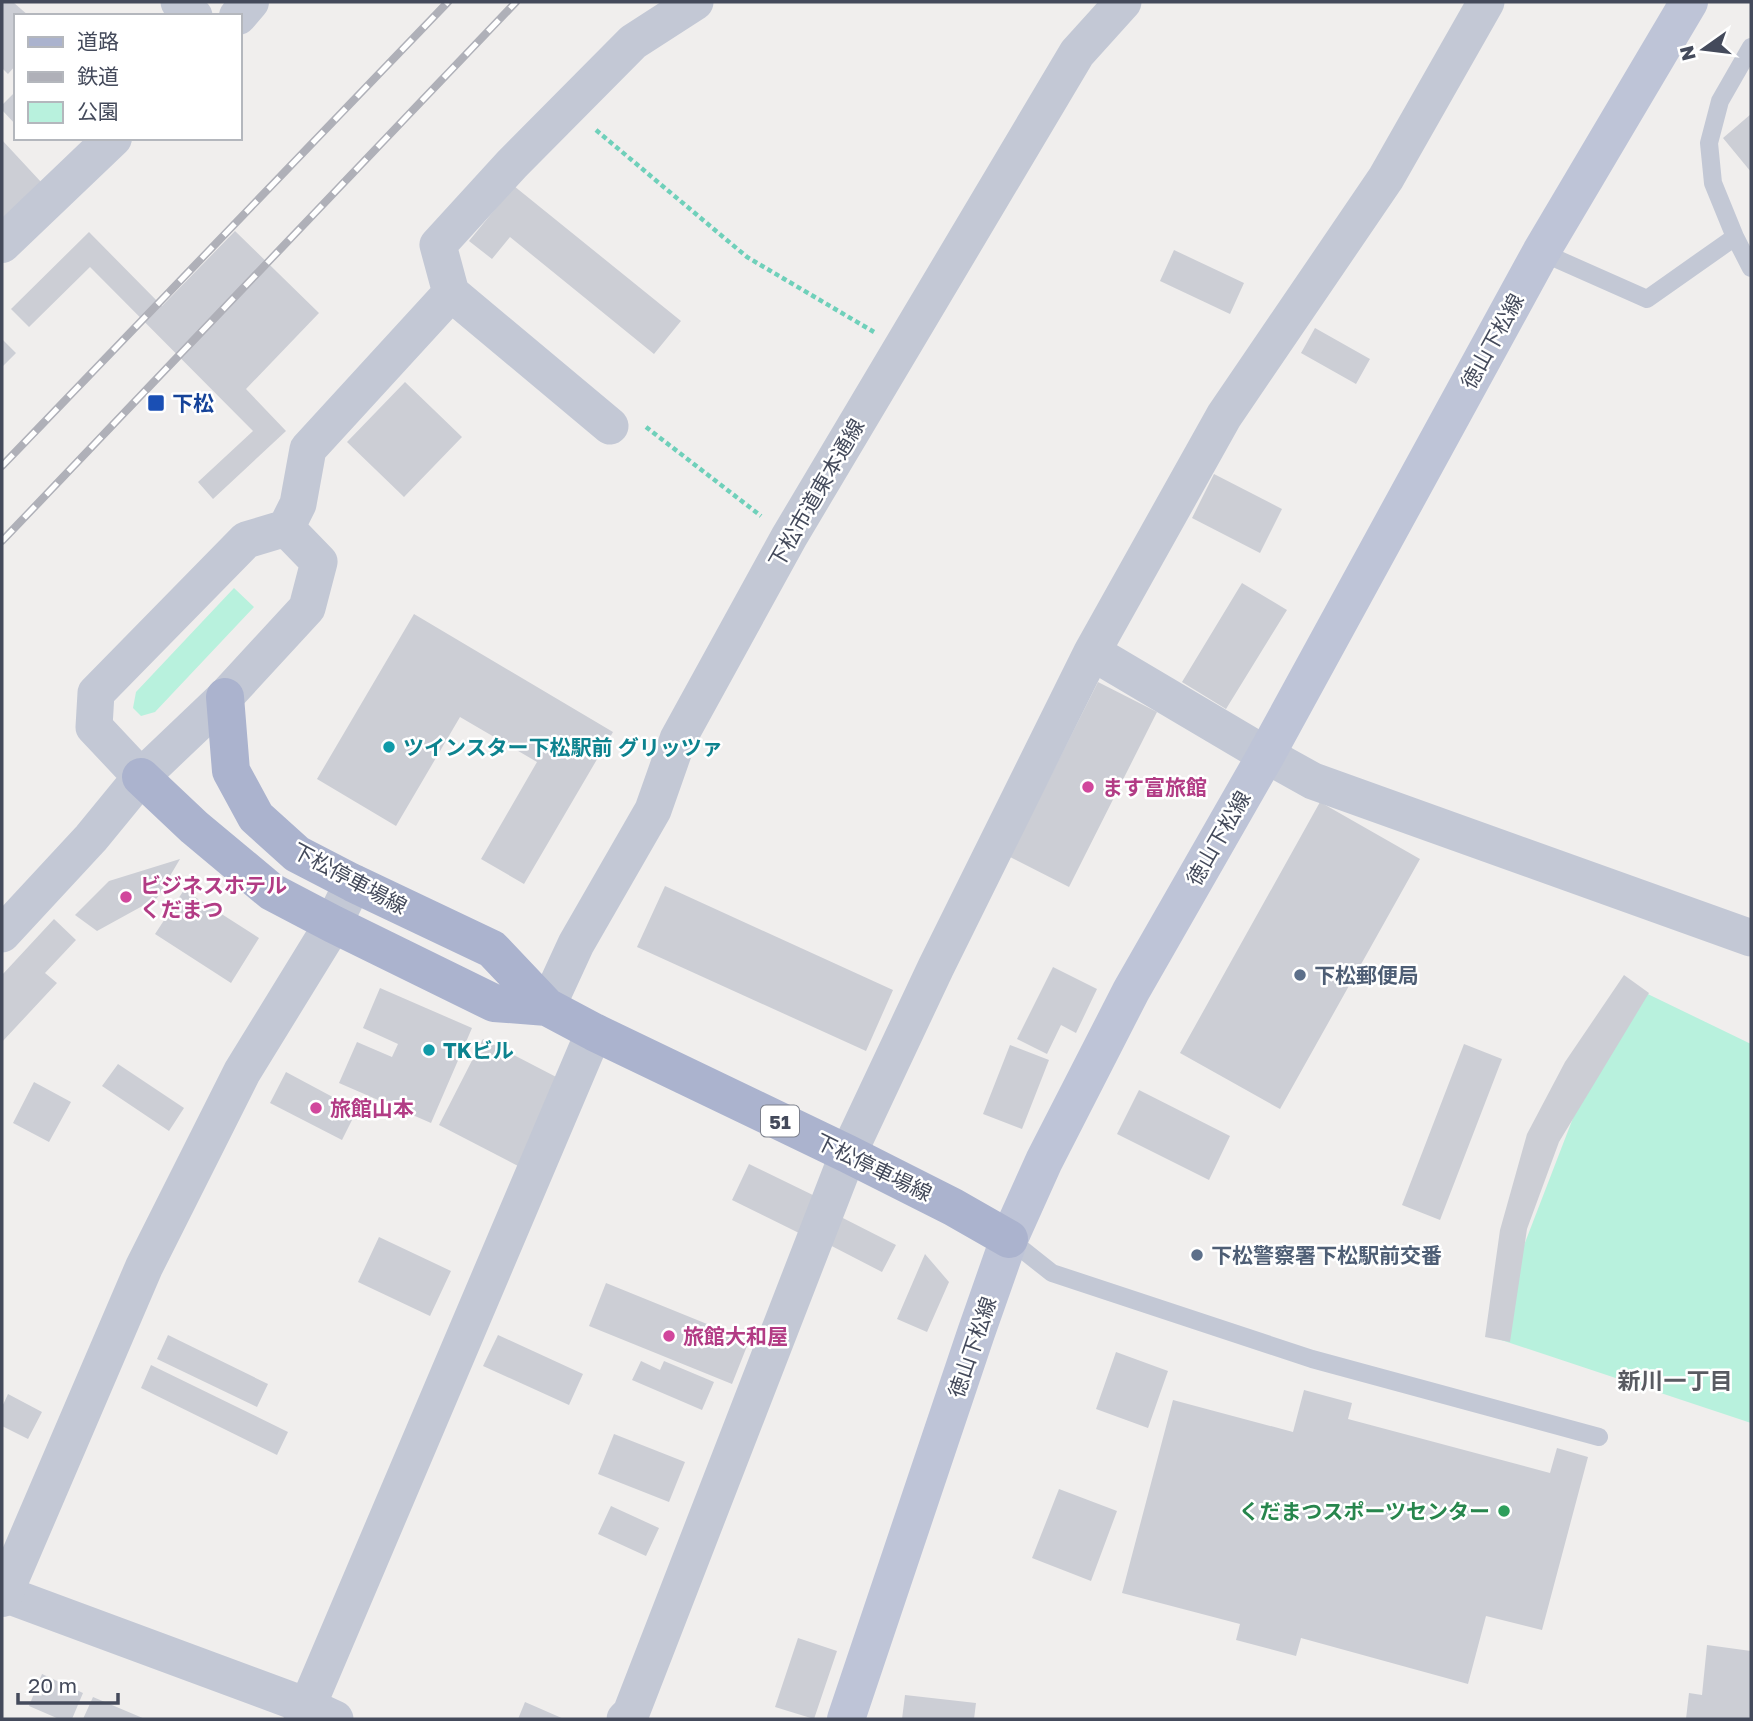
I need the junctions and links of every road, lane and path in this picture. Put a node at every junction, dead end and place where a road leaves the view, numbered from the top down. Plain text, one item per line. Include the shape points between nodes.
1 (179, 2) edge
2 (695, 2) edge
3 (1124, 2) edge
4 (1486, 2) edge
5 (1689, 2) edge
6 (192, 14) edge
7 (1751, 47) edge
8 (568, 107) junction
9 (111, 140) edge
10 (1735, 237) junction
11 (2, 244) edge
12 (1541, 252) junction
13 (1751, 268) edge
14 (451, 293) junction
15 (901, 348) junction
16 (610, 426) joint
17 (286, 528) junction
18 (789, 537) junction
19 (1092, 652) junction
20 (225, 697) junction
21 (1266, 755) junction
22 (141, 777) junction
23 (353, 883) junction
24 (333, 924) junction
25 (2, 934) edge
26 (1751, 938) edge
27 (548, 1007) junction
28 (594, 1032) junction
29 (848, 1154) junction
30 (1009, 1239) junction
31 (1599, 1437) dead end
32 (2, 1595) edge
33 (315, 1715) edge
34 (637, 1717) edge
35 (846, 1719) edge

1 - 6 street
2 - 8 street via 633,42
3 - 15 street, 下松市道東本通線 via 1077,53
4 - 19 street via 1386,178 1224,416
5 - 12 main road, 徳山下松線
7 - 10 lane via 1720,101 1709,143 1713,184
8 - 14 street via 438,245
8 - 15 path via 747,257
9 - 11 street
10 - 12 lane via 1647,299
10 - 13 lane
12 - 21 main road, 徳山下松線
14 - 16 street
14 - 17 street via 308,449 298,504
15 - 18 street, 下松市道東本通線
16 - 18 path via 632,417
17 - 20 street via 319,562 307,608
17 - 22 street via 246,540 96,693 94,727
18 - 27 street, 下松市道東本通線 via 678,739 653,810 576,944
19 - 21 street
19 - 29 street
20 - 22 street
20 - 23 main road, 下松停車場線 / 51 via 231,771 256,817 297,854
21 - 26 street via 1313,781
21 - 30 main road, 徳山下松線 via 1132,990
22 - 24 main road, 下松停車場線 / 51 via 272,892
22 - 25 street
23 - 24 street
23 - 27 main road, 下松停車場線 / 51 via 492,949
24 - 27 main road, 下松停車場線 / 51 via 494,1003
24 - 32 street via 242,1072 144,1267
27 - 28 main road, 下松停車場線 / 51
28 - 29 main road, 下松停車場線 / 51
28 - 33 street
29 - 30 main road, 下松停車場線 / 51
29 - 34 street
30 - 31 lane via 1052,1273 1312,1359
30 - 35 main road, 徳山下松線
32 - 33 street

